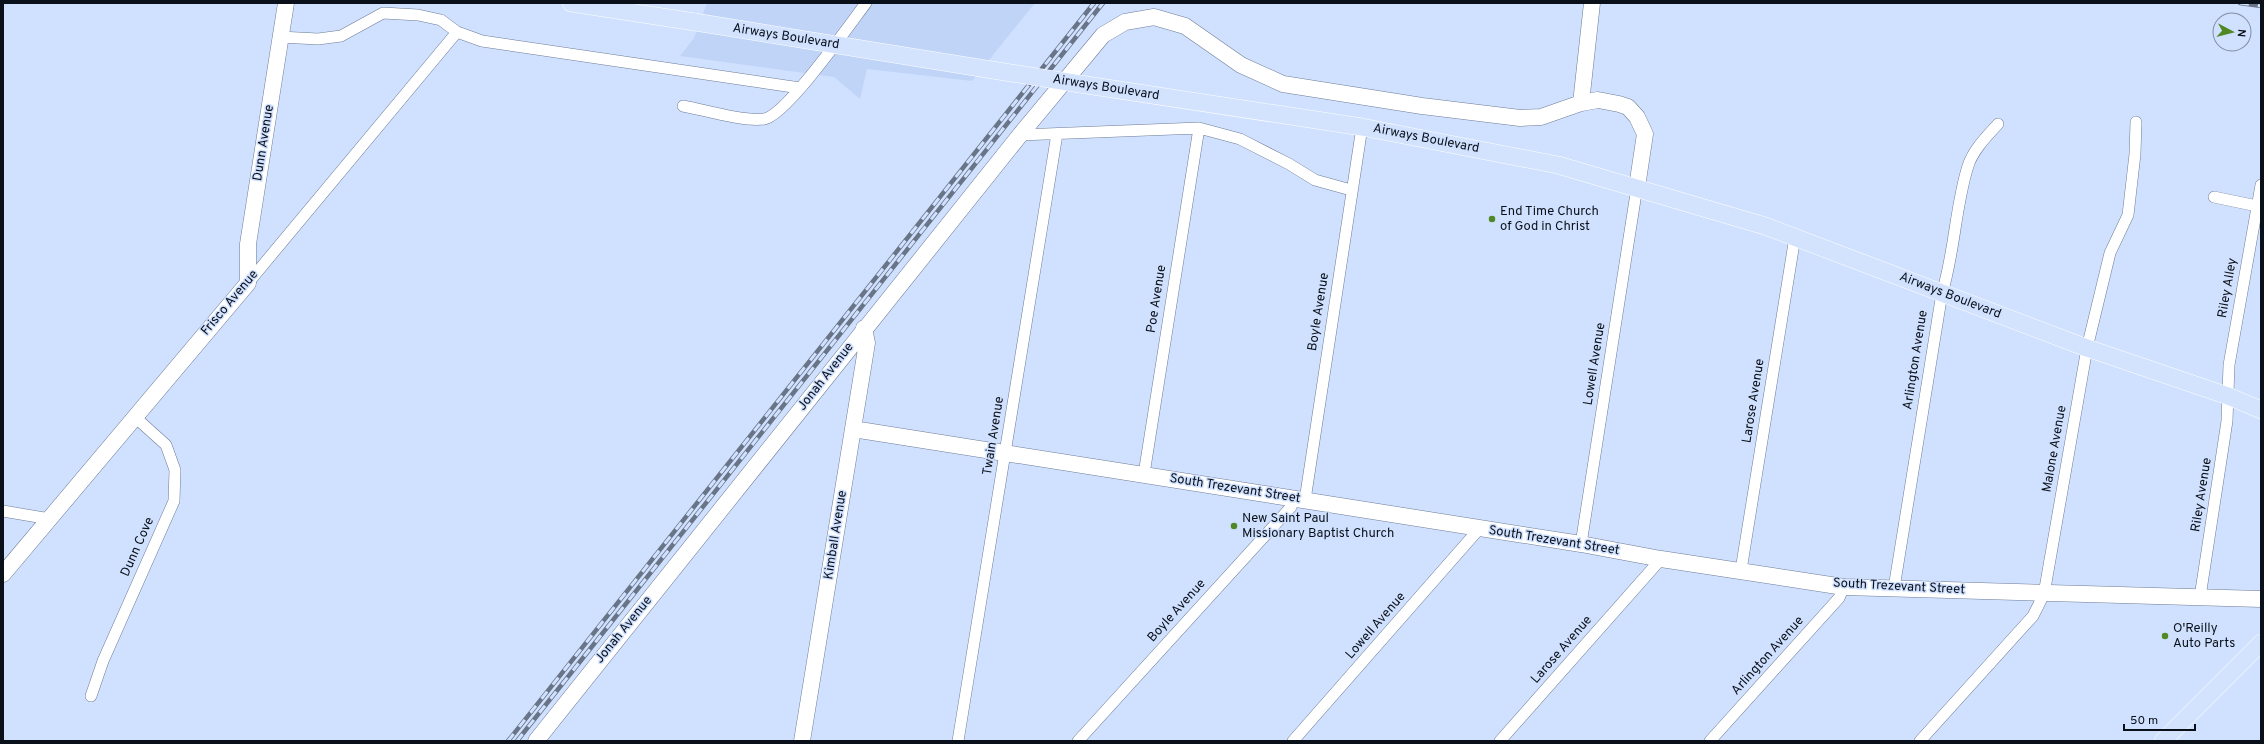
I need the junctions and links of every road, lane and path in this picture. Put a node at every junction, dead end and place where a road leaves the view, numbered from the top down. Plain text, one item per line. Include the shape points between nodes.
1 (286, 3) edge
2 (572, 3) edge
3 (866, 3) edge
4 (1592, 3) edge
5 (457, 32) junction
6 (280, 37) junction
7 (800, 88) junction
8 (1581, 103) junction
9 (683, 106) dead end
10 (2136, 122) dead end
11 (1998, 124) dead end
12 (1362, 127) junction
13 (1199, 128) junction
14 (1057, 134) junction
15 (1020, 135) junction
16 (2261, 185) edge
17 (1637, 187) junction
18 (1351, 190) junction
19 (2214, 196) dead end
20 (2257, 206) junction
21 (1795, 237) junction
22 (248, 283) junction
23 (1942, 293) junction
24 (864, 328) junction
25 (2087, 348) junction
26 (2228, 396) junction
27 (2261, 410) edge
28 (135, 417) junction
29 (853, 429) junction
30 (1006, 454) junction
31 (1144, 474) junction
32 (1300, 500) junction
33 (3, 511) edge
34 (50, 519) junction
35 (1479, 529) junction
36 (1581, 544) junction
37 (1660, 559) junction
38 (1741, 570) junction
39 (3, 574) edge
40 (1844, 587) junction
41 (1894, 588) junction
42 (2044, 594) junction
43 (2200, 597) junction
44 (2261, 599) edge
45 (2261, 643) edge
46 (91, 696) dead end
47 (536, 741) edge
48 (802, 741) edge
49 (958, 741) edge
50 (1078, 741) edge
51 (1293, 741) edge
52 (1500, 741) edge
53 (1710, 741) edge
54 (1920, 741) edge
55 (2163, 741) edge

1 - 6 street, Dunn Avenue
2 - 12 main road, Airways Boulevard, bridge
3 - 7 street
4 - 8 street
5 - 6 street via 441,20 418,15 383,13 342,36 318,39
5 - 7 street via 482,41
5 - 22 street, Frisco Avenue
6 - 22 street, Dunn Avenue via 248,244
7 - 9 street via 777,114 765,119
8 - 15 street, Jonah Avenue via 1541,117 1520,118 1422,106 1283,84 1240,65 1185,26 1154,17 1125,22 1103,35
8 - 17 street via 1598,100 1619,104 1628,107 1638,117 1645,134
10 - 25 street, Malone Avenue via 2128,215 2110,253
11 - 23 street, Arlington Avenue via 1983,139 1968,165 1950,267
12 - 17 main road, Airways Boulevard via 1558,165
12 - 18 street, Boyle Avenue
13 - 14 street
13 - 18 street via 1240,139 1315,180
13 - 31 street, Poe Avenue
14 - 15 street
14 - 30 street, Twain Avenue
15 - 24 street, Jonah Avenue
16 - 20 street, Riley Alley
17 - 21 main road, Airways Boulevard
17 - 36 street, Lowell Avenue
18 - 32 street, Boyle Avenue
19 - 20 street
20 - 26 street, Riley Alley via 2229,365
21 - 23 main road, Airways Boulevard
21 - 38 street, Larose Avenue
22 - 28 street, Frisco Avenue
23 - 25 main road, Airways Boulevard
23 - 41 street, Arlington Avenue
24 - 29 street, Kimball Avenue via 867,343
24 - 47 street, Jonah Avenue
25 - 26 main road, Airways Boulevard
25 - 42 street, Malone Avenue
26 - 27 main road, Airways Boulevard
26 - 43 street, Riley Avenue via 2226,425
28 - 34 street, Frisco Avenue
28 - 46 street, Dunn Cove via 166,445 174,470 174,501 103,661
29 - 30 street, South Trezevant Street
29 - 48 street, Kimball Avenue
30 - 31 street, South Trezevant Street
30 - 49 street, Twain Avenue
31 - 32 street, South Trezevant Street
32 - 35 street, South Trezevant Street
32 - 50 street, Boyle Avenue
33 - 34 street
34 - 39 street, Frisco Avenue
35 - 36 street, South Trezevant Street
35 - 51 street, Lowell Avenue
36 - 37 street, South Trezevant Street
37 - 38 street, South Trezevant Street
37 - 52 street, Larose Avenue
38 - 40 street, South Trezevant Street
40 - 41 street, South Trezevant Street
40 - 53 street, Arlington Avenue via 1839,598
41 - 42 street, South Trezevant Street
42 - 43 street, South Trezevant Street
42 - 54 street, Malone Avenue via 2034,616
43 - 44 street, South Trezevant Street
45 - 55 main road

